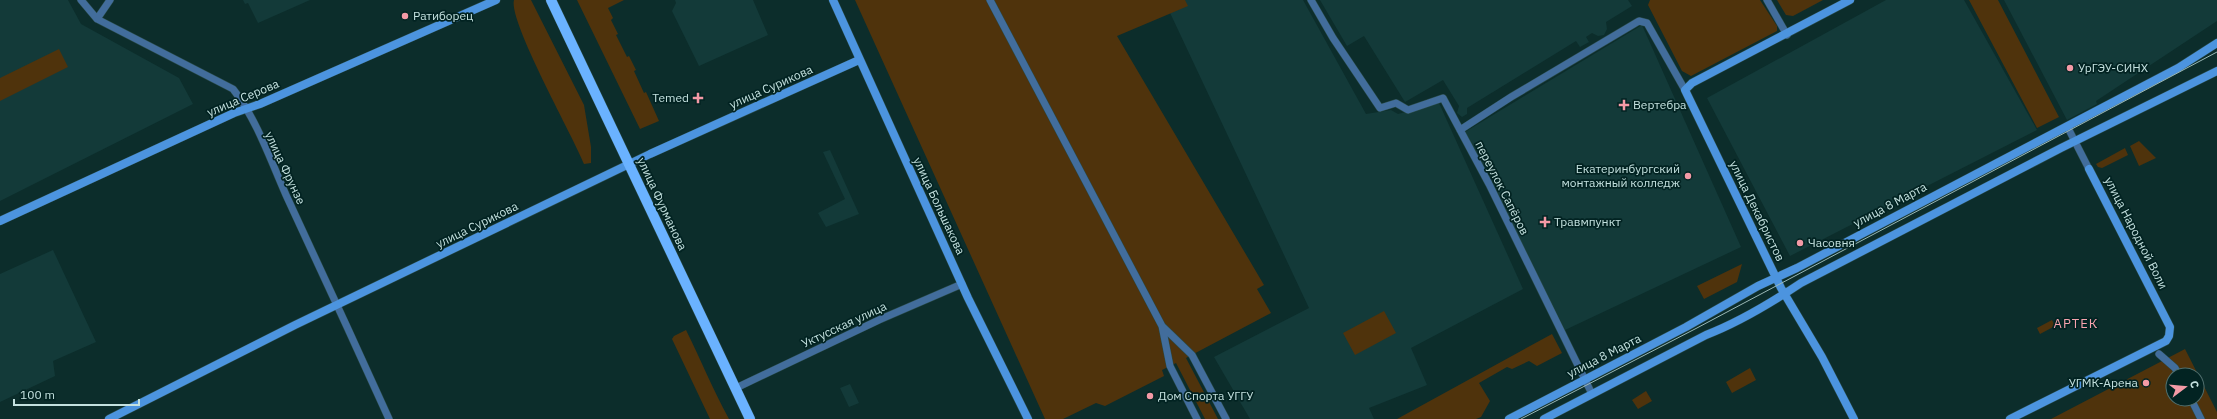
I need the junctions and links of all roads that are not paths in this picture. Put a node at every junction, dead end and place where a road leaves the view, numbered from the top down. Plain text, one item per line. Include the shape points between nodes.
1 (81, 0) edge
2 (110, 0) edge
3 (496, 0) edge
4 (551, 0) edge
5 (833, 0) edge
6 (990, 0) edge
7 (1310, 0) edge
8 (1767, 0) edge
9 (1850, 0) edge
10 (97, 20) junction
11 (1787, 35) junction
12 (2217, 43) edge
13 (859, 60) junction
14 (2217, 71) edge
15 (1685, 90) junction
16 (245, 109) junction
17 (2067, 126) junction
18 (1460, 130) junction
19 (2074, 142) junction
20 (630, 165) junction
21 (2089, 169) joint
22 (0, 221) edge
23 (1776, 277) junction
24 (962, 284) junction
25 (1785, 294) junction
26 (338, 305) junction
27 (1162, 326) junction
28 (2159, 354) dead end
29 (2174, 367) edge
30 (1585, 380) junction
31 (736, 388) junction
32 (1592, 394) junction
33 (2195, 407) edge
34 (109, 419) edge
35 (389, 419) edge
36 (750, 419) edge
37 (1028, 419) edge
38 (1197, 419) edge
39 (1226, 419) edge
40 (1509, 419) edge
41 (1544, 419) edge
42 (1854, 419) edge
43 (2010, 419) edge
44 (2201, 419) edge

1 - 10 street, улица Фрунзе
2 - 10 street
3 - 16 street, улица Серова
4 - 20 main road, улица Фурманова
5 - 13 street, улица Большакова
6 - 27 street
7 - 18 street, переулок Сапёров via 1380,108 1396,103 1408,110 1443,98
8 - 11 street
9 - 11 street
10 - 16 street, улица Фрунзе via 233,89
11 - 15 street via 1692,83
12 - 17 street, улица 8 Марта via 2178,68
13 - 20 street, улица Сурикова
13 - 24 street, улица Большакова
14 - 19 street
15 - 18 street, улица Декабристов via 1647,23 1637,22 1511,96
15 - 23 street, улица Декабристов
16 - 22 street, улица Серова
16 - 26 street, улица Фрунзе
17 - 19 street, улица Народной Воли
17 - 23 street, улица 8 Марта
18 - 30 street, переулок Сапёров
19 - 21 street, улица Народной Воли
19 - 25 street via 1808,279
20 - 26 street, улица Сурикова
20 - 31 main road, улица Фурманова
21 - 43 street, улица Народной Воли via 2170,327 2169,336 2166,341
23 - 25 street, улица Декабристов
23 - 30 street, улица 8 Марта
24 - 31 street, Уктусская улица via 881,319
24 - 37 street, улица Большакова
25 - 32 street via 1726,327
25 - 42 street, улица Декабристов
26 - 34 street, улица Сурикова
26 - 35 street, улица Фрунзе
27 - 38 street via 1170,366
27 - 39 street via 1192,355
28 - 29 street
30 - 32 street, переулок Сапёров
30 - 40 street, улица 8 Марта
31 - 36 main road, улица Фурманова
32 - 41 street
33 - 44 street

